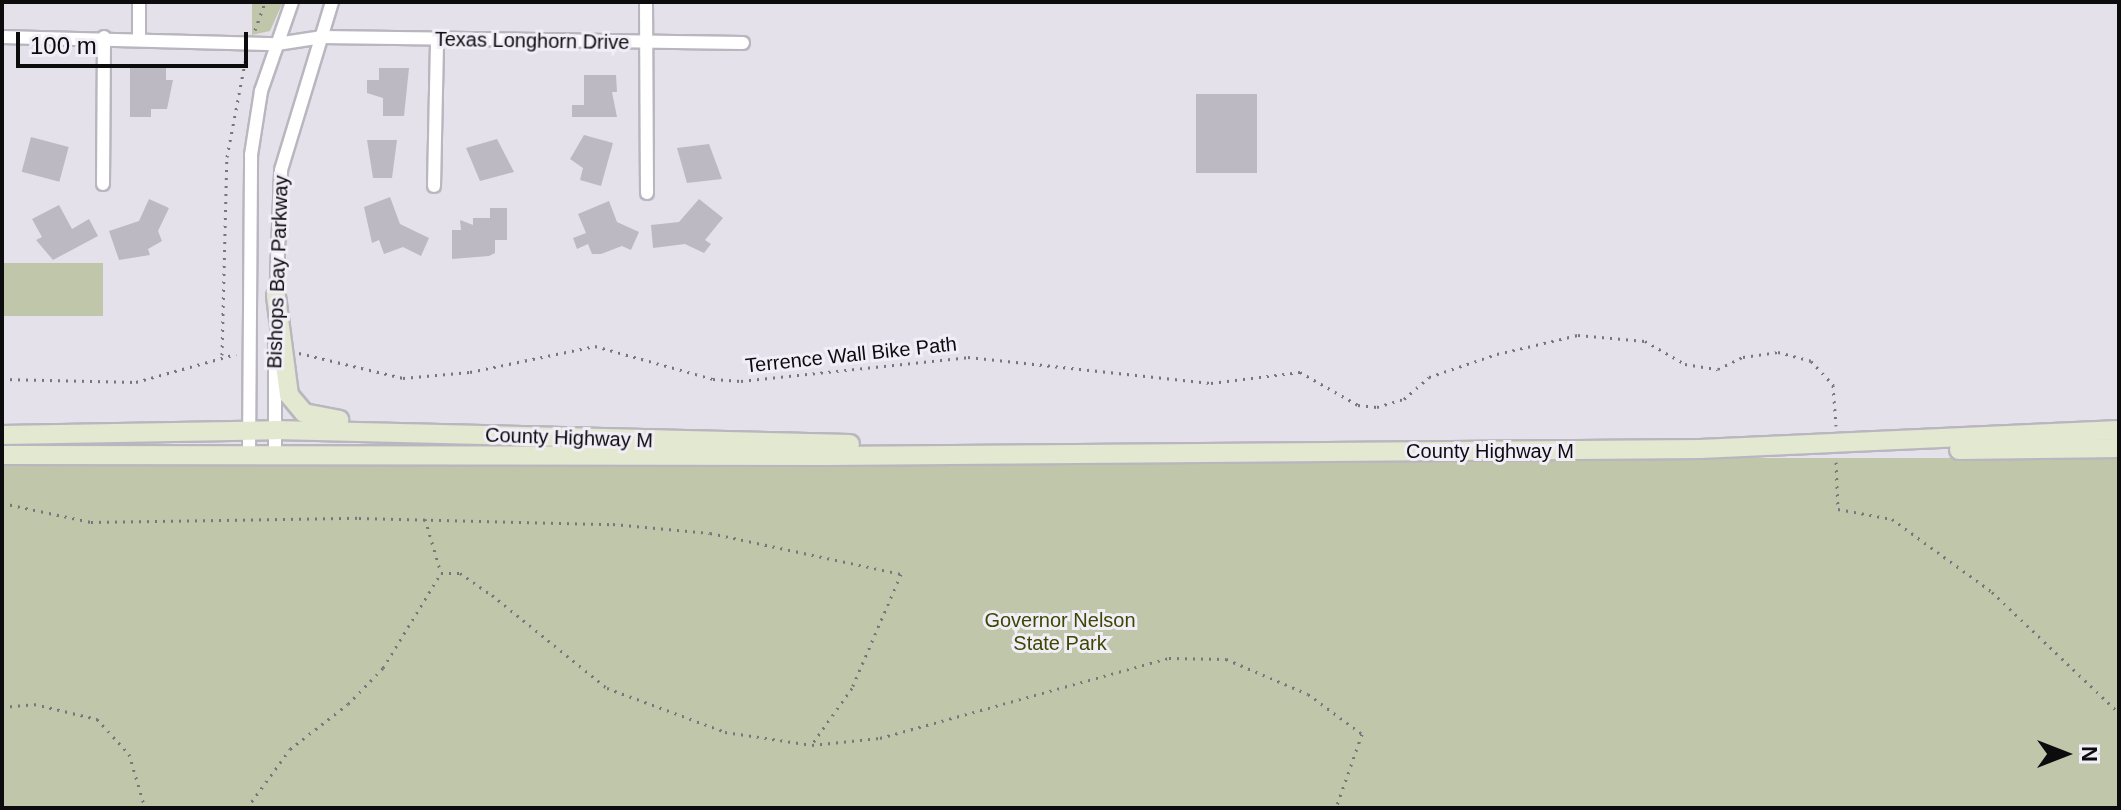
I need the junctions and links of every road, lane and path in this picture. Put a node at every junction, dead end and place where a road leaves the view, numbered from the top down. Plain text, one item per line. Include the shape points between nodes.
1 (139, 2) edge
2 (265, 2) edge
3 (292, 2) edge
4 (332, 2) edge
5 (646, 2) edge
6 (2, 37) edge
7 (104, 37) junction
8 (139, 37) junction
9 (322, 37) junction
10 (437, 39) junction
11 (251, 41) junction
12 (646, 43) junction
13 (743, 43) dead end
14 (277, 44) junction
15 (103, 184) dead end
16 (434, 186) dead end
17 (647, 193) dead end
18 (276, 296) junction
19 (249, 353) junction
20 (281, 353) junction
21 (222, 355) junction
22 (2, 379) edge
23 (249, 430) junction
24 (275, 430) junction
25 (2119, 430) edge
26 (2, 435) edge
27 (549, 438) junction
28 (1839, 446) junction
29 (2119, 448) edge
30 (1137, 453) junction
31 (249, 454) junction
32 (275, 454) junction
33 (2, 455) edge
34 (2, 503) edge
35 (425, 519) junction
36 (441, 573) junction
37 (2, 707) edge
38 (2119, 713) edge
39 (812, 745) junction
40 (145, 808) edge
41 (247, 808) edge
42 (1336, 808) edge

1 - 8 street
2 - 11 path
3 - 14 street, Bishops Bay Parkway
4 - 9 street, Bishops Bay Parkway
5 - 12 street
6 - 7 street, Texas Longhorn Drive
7 - 8 street, Texas Longhorn Drive
7 - 15 street
8 - 11 street, Texas Longhorn Drive
9 - 10 street, Texas Longhorn Drive
9 - 14 street, Texas Longhorn Drive
9 - 18 street, Bishops Bay Parkway via 281,170
10 - 12 street, Texas Longhorn Drive
10 - 16 street
11 - 14 street, Texas Longhorn Drive
11 - 21 path via 227,157
12 - 13 street, Texas Longhorn Drive
12 - 17 street
14 - 19 street, Bishops Bay Parkway via 261,91 251,155
18 - 20 main road
18 - 24 street, Bishops Bay Parkway
19 - 21 path
19 - 23 street, Bishops Bay Parkway
20 - 27 main road via 283,378 295,406 320,419 418,421
20 - 28 path, Terrence Wall Bike Path via 307,353 403,378 470,372 595,346 713,379 741,381 968,357 1211,383 1300,372 1358,405 1377,407 1404,399 1443,373 1578,335 1645,341 1685,364 1718,369 1743,357 1778,352 1811,361 1833,385
21 - 22 path via 136,382
23 - 24 main road, County Highway M
23 - 26 main road, County Highway M
23 - 31 street, Bishops Bay Parkway
24 - 27 main road, County Highway M
24 - 32 street, Bishops Bay Parkway
25 - 28 main road, County Highway M
27 - 30 main road, County Highway M
28 - 29 main road, County Highway M
28 - 30 main road, County Highway M
28 - 38 path, Terrence Wall Bike Path via 1838,509 1892,519 1992,592
30 - 32 main road, County Highway M
31 - 32 main road, County Highway M
31 - 33 main road, County Highway M
34 - 35 path via 91,522
35 - 36 path
35 - 39 path via 613,524 710,533 901,574 852,688
36 - 39 path via 460,573 492,595 607,688 725,732
36 - 41 path via 383,668 348,704 290,749
37 - 40 path via 34,704 97,719 129,754
39 - 42 path via 880,738 1169,658 1226,659 1308,694 1362,734

